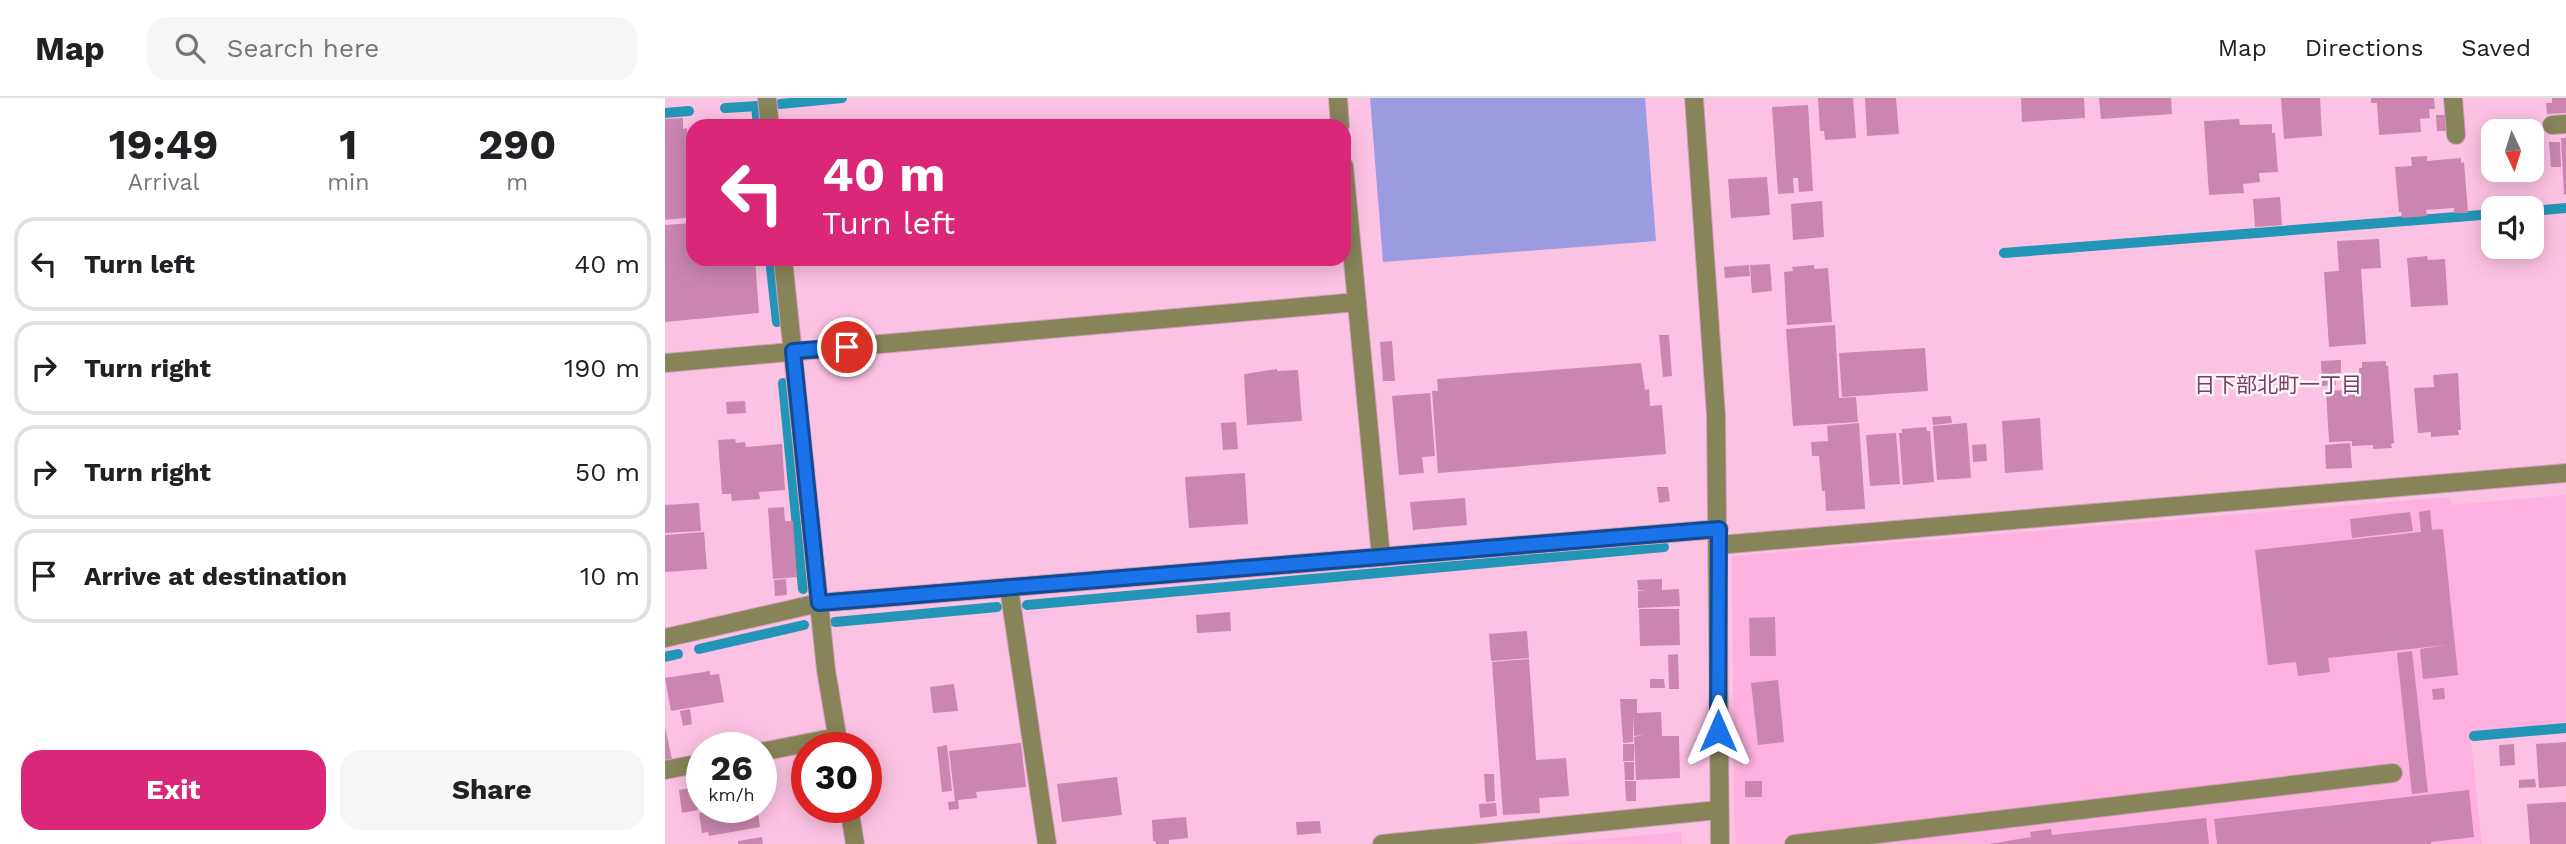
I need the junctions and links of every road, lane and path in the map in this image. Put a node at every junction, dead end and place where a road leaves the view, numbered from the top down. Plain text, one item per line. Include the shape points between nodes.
1 (767, 98) edge
2 (1338, 98) edge
3 (1693, 98) edge
4 (2453, 98) edge
5 (769, 119) edge
6 (1340, 119) edge
7 (2456, 135) dead end
8 (1351, 239) edge
9 (784, 266) edge
10 (1357, 302) junction
11 (793, 351) junction
12 (665, 362) edge
13 (2566, 473) edge
14 (1719, 537) junction
15 (1381, 557) junction
16 (1009, 587) junction
17 (819, 603) junction
18 (665, 638) edge
19 (836, 732) edge
20 (686, 766) edge
21 (665, 770) edge
22 (2393, 773) dead end
23 (1718, 810) junction
24 (852, 823) edge
25 (855, 844) edge
26 (1047, 844) edge
27 (1382, 844) edge
28 (1720, 844) edge
29 (1794, 844) edge

1 - 5 street
2 - 6 street
3 - 14 street via 1716,415
4 - 7 street
8 - 10 street
9 - 11 street
10 - 11 street
10 - 15 street
11 - 12 street
11 - 17 street
13 - 14 street
14 - 15 street
14 - 23 street
15 - 16 street
16 - 17 street
16 - 26 street
17 - 18 street
17 - 19 street
20 - 21 street
22 - 29 street
23 - 27 street
23 - 28 street
24 - 25 street

